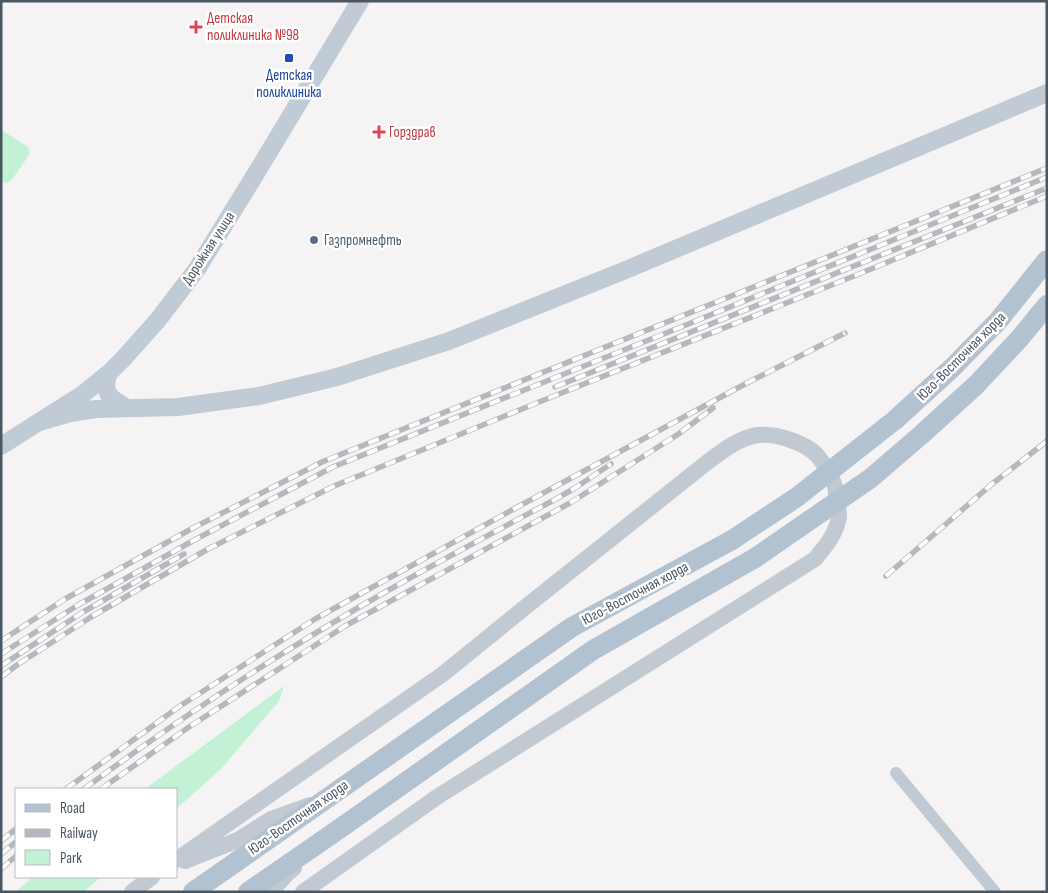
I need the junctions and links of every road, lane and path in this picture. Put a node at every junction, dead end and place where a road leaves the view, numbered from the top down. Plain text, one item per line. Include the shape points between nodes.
1 (360, 1) edge
2 (1047, 93) edge
3 (1047, 260) edge
4 (1047, 304) edge
5 (109, 373) junction
6 (83, 394) junction
7 (128, 408) junction
8 (39, 422) junction
9 (1, 446) edge
10 (896, 773) dead end
11 (322, 801) junction
12 (342, 828) junction
13 (178, 859) edge
14 (178, 864) edge
15 (151, 878) edge
16 (132, 892) edge
17 (193, 892) edge
18 (248, 892) edge
19 (271, 892) edge
20 (303, 892) edge
21 (995, 892) edge

1 - 5 main road, Дорожная улица via 197,269 157,321
2 - 7 main road via 449,341 337,377 259,396 178,407
3 - 11 main road, Юго-Восточная хорда, bridge via 998,321 952,368 895,420 797,497 732,540 572,627
4 - 12 main road, Юго-Восточная хорда, bridge via 976,385 871,478 755,558 593,650
5 - 6 main road, Дорожная улица
5 - 7 main road via 106,388 112,399
6 - 7 main road via 99,404
6 - 8 main road, Дорожная улица
7 - 8 main road via 70,413
8 - 9 main road, Дорожная улица
10 - 21 street
11 - 14 street via 270,819 238,840
11 - 17 main road, Юго-Восточная хорда
12 - 18 main road, Юго-Восточная хорда
12 - 19 street via 286,875
13 - 20 street via 443,674 731,445 758,435 773,436 798,443 820,458 835,487 839,516 835,531 814,559 437,797
15 - 16 street

